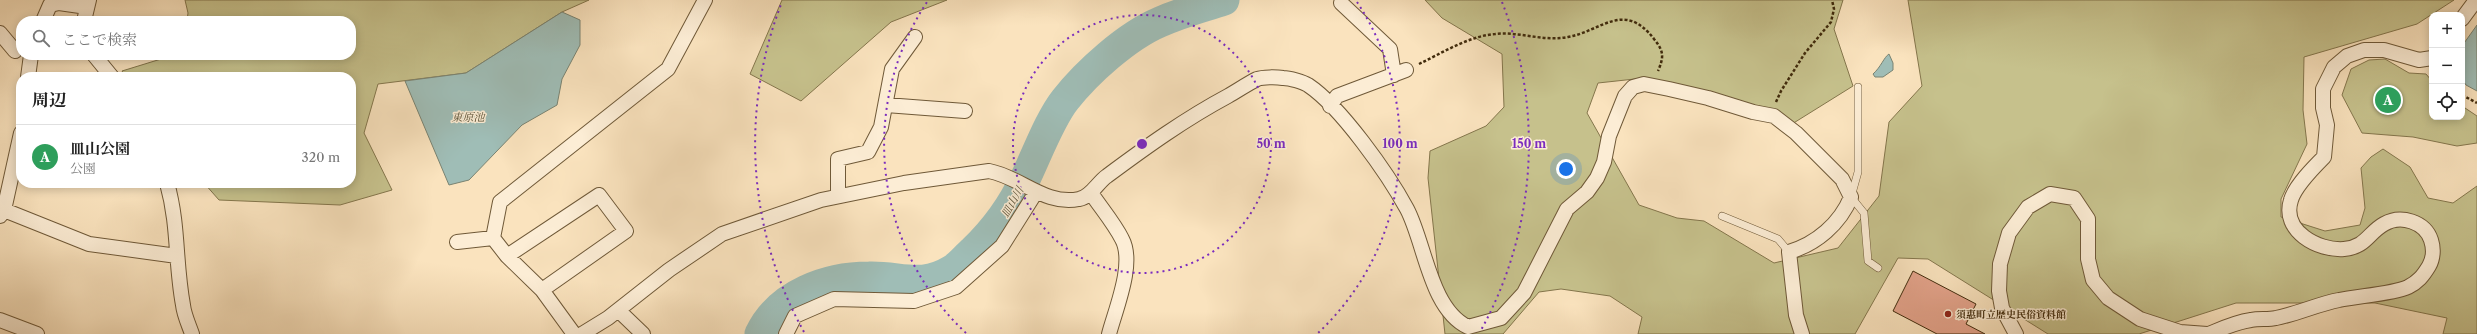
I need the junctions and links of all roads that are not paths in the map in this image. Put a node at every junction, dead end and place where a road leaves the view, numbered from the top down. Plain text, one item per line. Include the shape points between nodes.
1 (705, 0) edge
2 (2476, 0) edge
3 (1341, 2) dead end
4 (88, 4) edge
5 (2465, 15) edge
6 (46, 16) edge
7 (85, 16) edge
8 (0, 33) edge
9 (915, 38) dead end
10 (16, 49) edge
11 (0, 51) edge
12 (16, 51) edge
13 (2429, 58) edge
14 (30, 60) edge
15 (98, 60) edge
16 (29, 72) edge
17 (108, 72) edge
18 (1858, 87) dead end
19 (886, 105) junction
20 (1330, 106) junction
21 (965, 111) dead end
22 (16, 146) edge
23 (7, 168) edge
24 (168, 188) edge
25 (1036, 192) junction
26 (1091, 193) junction
27 (838, 196) junction
28 (1851, 197) junction
29 (2, 213) edge
30 (1722, 216) dead end
31 (494, 238) junction
32 (457, 242) dead end
33 (1789, 252) junction
34 (177, 256) junction
35 (507, 256) junction
36 (1878, 268) dead end
37 (542, 290) junction
38 (618, 310) junction
39 (0, 320) edge
40 (37, 334) edge
41 (192, 334) edge
42 (574, 334) edge
43 (582, 334) edge
44 (643, 334) edge
45 (786, 334) edge
46 (1109, 334) edge
47 (1802, 334) edge
48 (2016, 334) edge
49 (2208, 334) edge

1 - 31 street via 668,69 500,202
2 - 5 street
3 - 20 street via 1390,49 1400,73 1337,96
4 - 6 street via 59,2 50,5
4 - 7 street
8 - 10 street
9 - 19 street via 892,69
11 - 12 street
13 - 49 street via 2419,60 2384,50 2364,50 2347,56 2334,67 2323,89 2323,108 2327,125 2324,157 2310,170 2291,200 2291,217 2299,233 2312,243 2328,249 2357,246 2366,242 2384,224 2398,220 2424,226 2431,240 2433,255 2422,278 2407,288 2337,300 2275,318 2240,322
14 - 16 street
15 - 17 street
18 - 28 lane via 1858,172
19 - 21 street
19 - 27 street via 881,127 868,152 838,159
20 - 26 street via 1308,85 1284,78 1258,79 1196,113 1144,148 1102,179
20 - 28 street via 1362,142 1407,209 1438,292 1457,322 1468,327 1501,318 1524,293 1567,209 1587,192 1597,178 1604,162 1609,136 1625,96 1633,87 1644,84 1774,116 1796,132 1842,180
22 - 23 street
23 - 29 street
24 - 34 street via 178,236
25 - 26 street via 1057,200 1080,199
25 - 27 street via 990,171 904,183
25 - 45 street via 1002,246 956,287 914,301 834,299 795,316
26 - 46 street via 1123,239 1127,255 1124,279
27 - 38 street via 722,234 669,270
28 - 33 street via 1845,212 1828,231 1802,248
28 - 36 lane via 1864,213 1868,261
29 - 34 street via 89,244
30 - 33 lane via 1778,239
31 - 32 street
31 - 35 street
33 - 47 street via 1796,315
34 - 41 street via 183,306
35 - 37 street
35 - 37 street via 599,195 626,231
37 - 42 street
38 - 43 street
38 - 44 street
39 - 40 street
48 - 49 street via 2002,308 1998,291 2000,264 2009,233 2028,207 2050,194 2074,198 2088,219 2088,258 2093,280 2108,298 2140,319 2180,332

